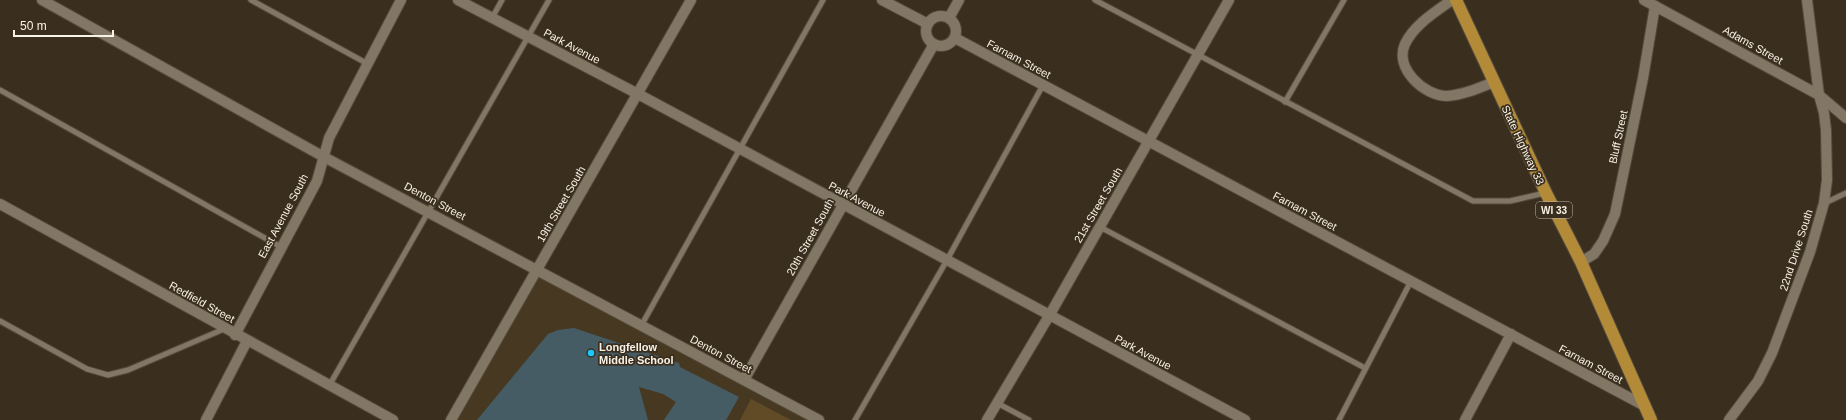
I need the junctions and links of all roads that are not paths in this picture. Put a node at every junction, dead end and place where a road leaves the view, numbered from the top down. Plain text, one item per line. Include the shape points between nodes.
1 (42, 0) edge
2 (251, 0) edge
3 (401, 0) edge
4 (458, 0) edge
5 (502, 0) edge
6 (548, 0) edge
7 (691, 0) edge
8 (823, 0) edge
9 (882, 0) edge
10 (959, 0) edge
11 (1095, 0) edge
12 (1229, 0) edge
13 (1344, 0) edge
14 (1452, 0) edge
15 (1456, 0) edge
16 (1644, 0) edge
17 (1807, 0) edge
18 (1654, 6) junction
19 (492, 18) junction
20 (949, 18) junction
21 (928, 24) junction
22 (528, 37) junction
23 (955, 38) junction
24 (934, 44) junction
25 (1198, 55) junction
26 (368, 64) junction
27 (1494, 82) junction
28 (1043, 85) junction
29 (0, 90) edge
30 (638, 94) junction
31 (1819, 95) junction
32 (1285, 102) junction
33 (1846, 118) edge
34 (1148, 141) junction
35 (740, 150) junction
36 (324, 157) junction
37 (1546, 193) junction
38 (1846, 193) edge
39 (1824, 203) junction
40 (0, 204) edge
41 (842, 204) junction
42 (427, 211) junction
43 (1100, 227) junction
44 (281, 247) junction
45 (947, 260) junction
46 (1581, 262) junction
47 (537, 270) junction
48 (1411, 281) junction
49 (1049, 316) junction
50 (0, 321) edge
51 (641, 326) junction
52 (224, 329) junction
53 (1511, 334) junction
54 (235, 335) junction
55 (248, 341) junction
56 (1365, 368) junction
57 (744, 380) junction
58 (329, 386) junction
59 (996, 403) junction
60 (1645, 406) junction
61 (206, 420) edge
62 (393, 420) edge
63 (451, 420) edge
64 (819, 420) edge
65 (855, 420) edge
66 (987, 420) edge
67 (1029, 420) edge
68 (1245, 420) edge
69 (1339, 420) edge
70 (1465, 420) edge
71 (1652, 420) edge
72 (1729, 420) edge

1 - 36 street, Denton Street
2 - 26 lane
3 - 26 street, East Avenue South
4 - 19 street, Park Avenue
5 - 19 lane
6 - 22 lane
7 - 30 street, 19th Street South
8 - 35 lane
9 - 21 street
10 - 20 street
11 - 25 lane
12 - 25 street, 21st Street South
13 - 32 lane
14 - 27 street via 1418,26 1408,38 1402,54 1408,72 1428,90 1446,96
15 - 27 main road, State Highway 33 / WI 33
16 - 18 street, Adams Street
17 - 31 street, 22nd Drive South
18 - 31 street, Adams Street
18 - 46 street, Bluff Street via 1643,78 1615,214 1594,254
19 - 22 street, Park Avenue
20 - 21 street via 935,17
20 - 23 street via 957,29
21 - 24 street via 928,37
22 - 30 street, Park Avenue
22 - 42 lane
23 - 24 street via 948,45
23 - 28 street, Farnam Street
24 - 41 street, 20th Street South
25 - 32 lane
25 - 34 street, 21st Street South
26 - 36 street, East Avenue South via 329,138
27 - 37 main road, State Highway 33 / WI 33
28 - 34 street, Farnam Street
28 - 45 lane
29 - 44 lane
30 - 35 street, Park Avenue
30 - 47 street, 19th Street South
31 - 33 street, Adams Street
31 - 39 street, 22nd Drive South via 1826,130 1827,180
32 - 37 lane via 1473,201 1510,201
34 - 43 street, 21st Street South
34 - 48 street, Farnam Street
35 - 41 street, Park Avenue
35 - 51 lane
36 - 42 street, Denton Street
36 - 44 street, East Avenue South via 316,181
37 - 46 main road, State Highway 33 / WI 33
38 - 39 lane
39 - 72 street, 22nd Drive South via 1810,252 1772,354 1758,381
40 - 52 street, Redfield Street
41 - 45 street, Park Avenue
41 - 57 street, 20th Street South
42 - 47 street, Denton Street
42 - 58 lane
43 - 49 street, 21st Street South
43 - 56 lane
44 - 54 street, East Avenue South
45 - 49 street, Park Avenue
45 - 65 lane
46 - 60 main road, State Highway 33 / WI 33
47 - 51 street, Denton Street
47 - 63 street, 19th Street South
48 - 53 street, Farnam Street
48 - 56 lane
49 - 59 street, 21st Street South
49 - 68 street, Park Avenue
50 - 52 lane via 87,369 108,375 128,370
51 - 57 street, Denton Street
52 - 54 street, Redfield Street
53 - 60 street, Farnam Street
53 - 70 street
54 - 55 street, Redfield Street
55 - 58 street, Redfield Street
55 - 61 street
56 - 69 lane
57 - 64 street, Denton Street
58 - 62 street, Redfield Street
59 - 66 street, 21st Street South
59 - 67 lane
60 - 71 main road, State Highway 33 / WI 33

